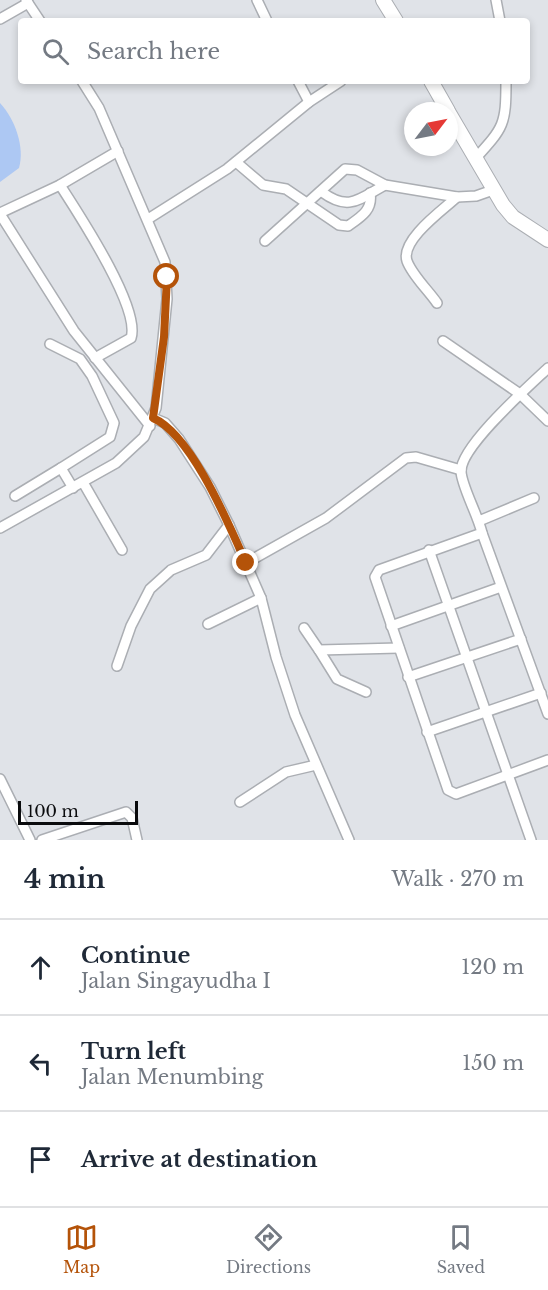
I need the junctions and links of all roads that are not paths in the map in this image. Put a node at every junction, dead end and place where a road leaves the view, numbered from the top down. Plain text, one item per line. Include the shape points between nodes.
1 (257, 0) edge
2 (383, 0) edge
3 (496, 0) edge
4 (27, 1) edge
5 (38, 18) edge
6 (266, 18) edge
7 (394, 18) edge
8 (499, 18) edge
9 (0, 20) edge
10 (84, 84) edge
11 (300, 84) edge
12 (336, 84) edge
13 (432, 84) edge
14 (506, 84) edge
15 (309, 102) junction
16 (442, 102) edge
17 (458, 129) edge
18 (118, 151) junction
19 (475, 159) junction
20 (236, 162) junction
21 (60, 185) junction
22 (385, 185) junction
23 (493, 190) junction
24 (322, 192) junction
25 (370, 193) junction
26 (457, 197) junction
27 (309, 204) junction
28 (0, 214) edge
29 (148, 219) junction
30 (548, 240) edge
31 (265, 241) dead end
32 (437, 303) dead end
33 (444, 341) dead end
34 (50, 344) dead end
35 (95, 358) junction
36 (548, 369) edge
37 (520, 394) junction
38 (548, 421) edge
39 (152, 422) junction
40 (61, 468) junction
41 (461, 470) junction
42 (84, 484) junction
43 (73, 488) junction
44 (15, 496) dead end
45 (534, 498) dead end
46 (479, 521) junction
47 (229, 525) junction
48 (0, 528) edge
49 (482, 533) junction
50 (122, 550) dead end
51 (429, 550) junction
52 (246, 563) junction
53 (501, 587) junction
54 (261, 598) junction
55 (448, 606) junction
56 (208, 624) dead end
57 (392, 626) junction
58 (304, 628) dead end
59 (521, 639) junction
60 (399, 648) junction
61 (320, 650) junction
62 (467, 656) junction
63 (117, 666) dead end
64 (408, 677) junction
65 (366, 692) dead end
66 (541, 693) junction
67 (486, 714) junction
68 (548, 714) edge
69 (428, 732) junction
70 (548, 760) edge
71 (316, 765) junction
72 (507, 776) junction
73 (0, 780) edge
74 (240, 802) dead end
75 (29, 836) edge
76 (18, 840) edge
77 (42, 840) edge
78 (136, 840) edge
79 (349, 840) edge
80 (531, 840) edge

1 - 6 street
2 - 7 main road
3 - 8 street
4 - 5 street
4 - 9 street
10 - 18 street
11 - 15 street
12 - 15 street
13 - 16 main road
14 - 19 street via 505,121
15 - 20 street
17 - 19 main road
18 - 21 street
18 - 29 street
19 - 23 main road
20 - 27 street via 263,185 286,189
20 - 29 street
21 - 28 street
21 - 35 street via 101,251 133,324 131,338
22 - 24 street via 350,168
22 - 25 street
22 - 26 street
23 - 26 street
23 - 30 main road via 513,217
24 - 25 street via 340,203 350,204
24 - 27 street
25 - 27 street via 371,207 348,226 339,225
26 - 32 street via 413,237 406,253 407,262
27 - 31 street
28 - 35 street
29 - 39 street via 167,277 162,358
33 - 37 street
34 - 40 street via 80,359 114,423 110,437
35 - 39 street
36 - 37 street
37 - 38 street
37 - 41 street via 482,436
39 - 42 street via 136,445
39 - 47 street via 165,423 179,439
40 - 43 street
40 - 44 street
41 - 46 street
41 - 52 street via 416,457 406,459 326,518
42 - 43 street
42 - 50 street
43 - 48 street
45 - 46 street
46 - 49 street
47 - 52 street
47 - 63 street via 206,555 171,570 150,589
49 - 51 street
49 - 53 street
51 - 55 street
51 - 57 street via 376,573 375,581
52 - 54 street
53 - 55 street
53 - 59 street
54 - 56 street
54 - 71 street via 276,657
55 - 57 street
55 - 62 street
57 - 60 street
58 - 61 street
59 - 62 street
59 - 66 street
60 - 61 street
60 - 64 street
61 - 65 street via 337,679
62 - 64 street
62 - 67 street
64 - 69 street
66 - 67 street
66 - 68 street
67 - 69 street
67 - 72 street
69 - 72 street via 448,790 454,794
70 - 72 street
71 - 74 street via 286,772
71 - 79 street
72 - 80 street
73 - 75 street
75 - 76 street
77 - 78 street via 126,812 132,818

